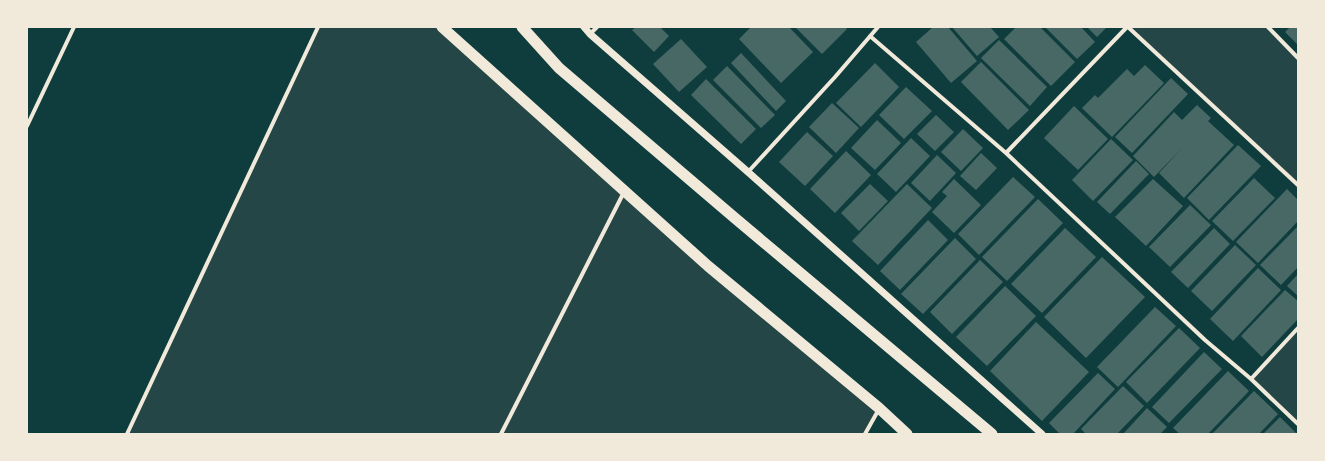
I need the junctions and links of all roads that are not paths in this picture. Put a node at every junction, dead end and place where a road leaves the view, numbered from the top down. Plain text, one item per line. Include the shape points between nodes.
1 (74, 27) edge
2 (318, 27) edge
3 (442, 27) edge
4 (522, 27) edge
5 (584, 27) edge
6 (597, 27) edge
7 (878, 27) edge
8 (1128, 27) edge
9 (1268, 27) edge
10 (590, 34) junction
11 (870, 36) junction
12 (1298, 58) edge
13 (27, 126) edge
14 (1006, 153) junction
15 (748, 172) junction
16 (1298, 185) edge
17 (624, 192) junction
18 (1298, 328) edge
19 (1250, 379) junction
20 (879, 408) junction
21 (1298, 424) edge
22 (127, 434) edge
23 (501, 434) edge
24 (865, 434) edge
25 (907, 434) edge
26 (992, 434) edge
27 (1042, 434) edge

1 - 13 street
2 - 22 street
3 - 17 highway
4 - 26 highway via 559,68
5 - 10 street
6 - 10 street
7 - 11 street
8 - 14 street
8 - 16 street
9 - 12 street
10 - 15 street
11 - 14 street
11 - 15 street
14 - 19 street
15 - 27 street
17 - 20 highway via 708,266
17 - 23 street
18 - 19 street
19 - 21 street
20 - 24 street
20 - 25 highway

